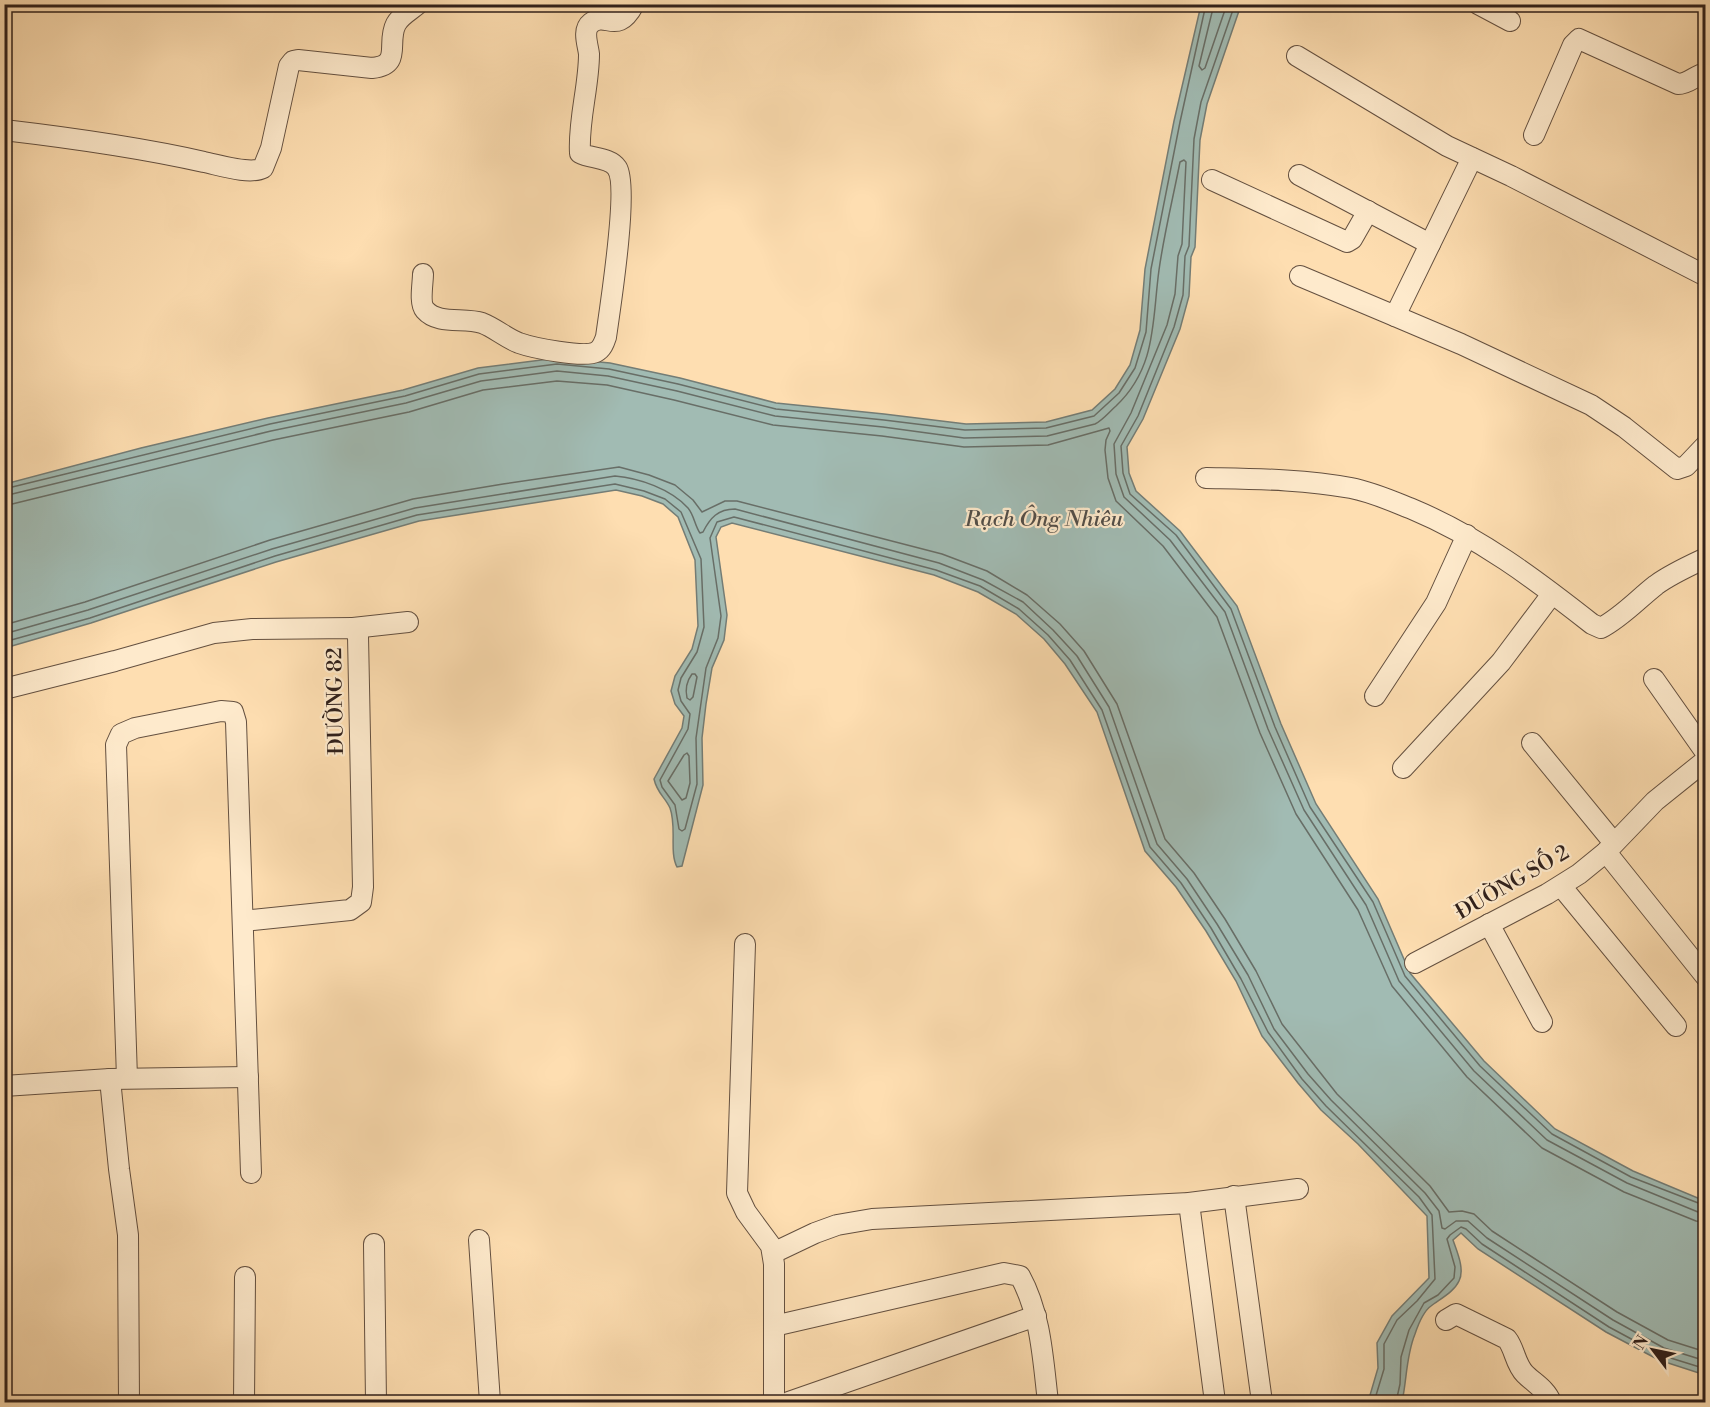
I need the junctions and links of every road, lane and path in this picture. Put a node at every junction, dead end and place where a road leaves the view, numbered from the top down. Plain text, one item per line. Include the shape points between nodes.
1 (418, 4) edge
2 (634, 4) edge
3 (1478, 4) edge
4 (1510, 21) dead end
5 (1297, 56) dead end
6 (1706, 73) edge
7 (4, 130) edge
8 (1534, 135) dead end
9 (1472, 158) junction
10 (1299, 175) dead end
11 (1212, 180) dead end
12 (1368, 211) junction
13 (1430, 244) junction
14 (423, 274) dead end
15 (1300, 276) dead end
16 (1706, 276) edge
17 (1395, 316) junction
18 (1706, 445) edge
19 (1206, 478) dead end
20 (1467, 535) junction
21 (1706, 558) edge
22 (1552, 594) junction
23 (408, 622) dead end
24 (353, 628) junction
25 (1654, 680) dead end
26 (4, 689) edge
27 (1375, 696) dead end
28 (1532, 743) dead end
29 (1706, 753) edge
30 (1706, 760) edge
31 (1404, 768) dead end
32 (1610, 848) junction
33 (1561, 886) junction
34 (243, 921) junction
35 (1489, 924) junction
36 (745, 944) dead end
37 (1415, 963) dead end
38 (1706, 977) edge
39 (1542, 1022) dead end
40 (1676, 1026) dead end
41 (248, 1077) junction
42 (119, 1078) junction
43 (4, 1086) edge
44 (251, 1173) dead end
45 (1298, 1189) dead end
46 (1234, 1196) junction
47 (1189, 1203) junction
48 (479, 1240) dead end
49 (374, 1244) dead end
50 (773, 1253) junction
51 (245, 1277) dead end
52 (1036, 1316) junction
53 (1446, 1320) dead end
54 (774, 1326) junction
55 (129, 1402) edge
56 (244, 1402) edge
57 (376, 1402) edge
58 (490, 1402) edge
59 (774, 1402) edge
60 (789, 1402) edge
61 (1048, 1402) edge
62 (1215, 1402) edge
63 (1262, 1402) edge
64 (1551, 1402) edge

1 - 7 street via 398,20 391,58 383,67 293,61 271,148 263,168 257,171 144,148
2 - 14 street via 622,20 595,21 587,29 589,54 580,153 617,167 622,198 602,348 584,355 531,346 482,323 439,319 423,306
3 - 4 street
5 - 9 street
6 - 8 street via 1678,84 1579,39
9 - 13 street
9 - 16 street
10 - 12 street
11 - 12 street via 1347,242
12 - 13 street
13 - 17 street
15 - 17 street
17 - 18 street via 1591,405 1677,469 1682,469
19 - 20 street via 1301,480 1353,488 1382,496
20 - 22 street via 1507,559
20 - 27 street via 1436,603
21 - 22 street via 1659,583 1601,628
22 - 31 street via 1501,662
23 - 24 street
24 - 26 street, ĐƯỜNG 82 via 214,633
24 - 34 street, ĐƯỜNG 82 via 358,636 361,902 350,910
25 - 29 street
28 - 32 street
30 - 32 street, ĐƯỜNG SỐ 2 via 1638,816
32 - 33 street, ĐƯỜNG SỐ 2
32 - 38 street
33 - 35 street, ĐƯỜNG SỐ 2
33 - 40 street
34 - 41 street
34 - 42 street via 236,722 232,712 135,728 121,734 116,745
35 - 37 street, ĐƯỜNG SỐ 2
35 - 39 street
36 - 50 street via 737,1193
41 - 42 street
41 - 44 street
42 - 43 street
42 - 55 street via 119,1169 128,1235
45 - 46 street
46 - 47 street
46 - 63 street
47 - 50 street via 872,1219 837,1225
47 - 62 street
48 - 58 street
49 - 57 street
50 - 54 street
51 - 56 street
52 - 54 street via 1020,1276 1004,1273
52 - 60 street
52 - 61 street
53 - 64 street via 1456,1314 1507,1339 1519,1366
54 - 59 street

